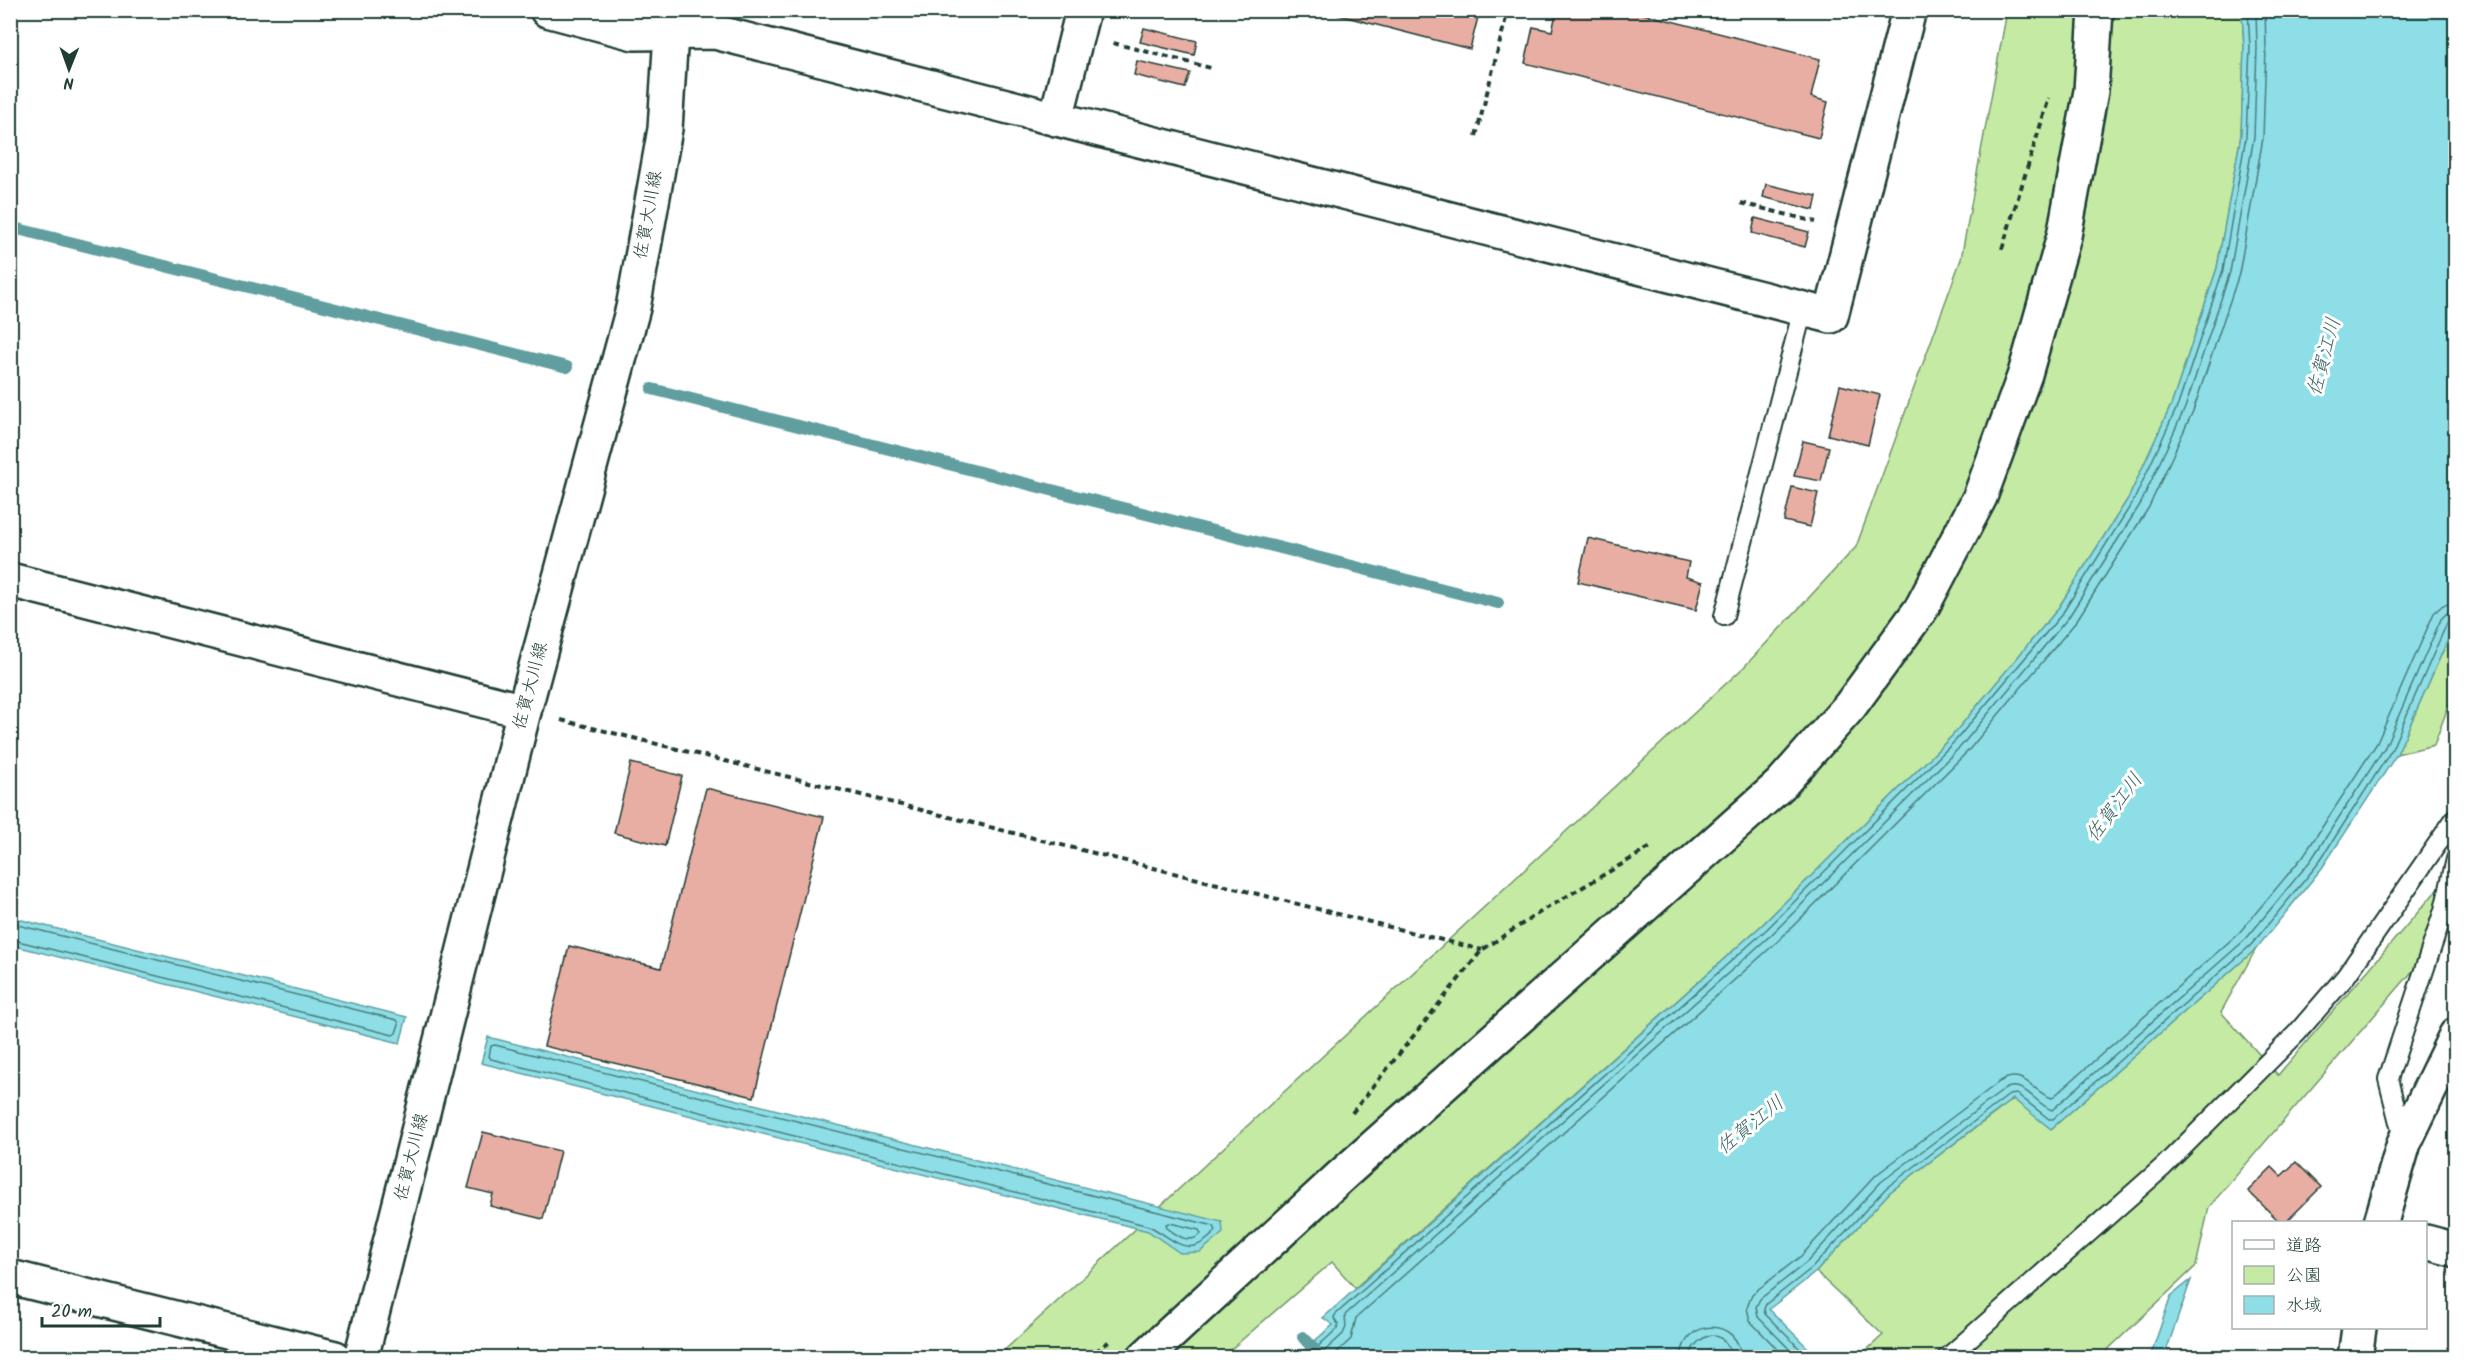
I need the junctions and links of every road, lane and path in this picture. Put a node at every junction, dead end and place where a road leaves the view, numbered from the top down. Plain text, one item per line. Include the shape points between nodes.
1 (548, 10) edge
2 (1508, 10) edge
3 (1909, 10) edge
4 (2097, 10) edge
5 (671, 22) edge
6 (1080, 22) edge
7 (1211, 68) dead end
8 (2050, 94) dead end
9 (1056, 119) junction
10 (1476, 136) dead end
11 (1741, 203) dead end
12 (1852, 231) junction
13 (2002, 249) dead end
14 (1803, 309) junction
15 (10, 580) edge
16 (1724, 616) dead end
17 (524, 711) junction
18 (2456, 817) edge
19 (1655, 844) dead end
20 (2456, 859) edge
21 (1482, 950) junction
22 (2456, 1035) edge
23 (1345, 1122) dead end
24 (2404, 1143) junction
25 (2381, 1221) edge
26 (2427, 1242) edge
27 (2456, 1250) edge
28 (10, 1276) edge
29 (2359, 1329) edge
30 (335, 1358) edge
31 (361, 1358) edge
32 (1144, 1358) edge
33 (1947, 1358) edge
34 (2355, 1358) edge

1 - 5 street via 634,33
2 - 10 path
3 - 12 street
4 - 32 street via 2091,91 2064,236 2028,363 1980,497 1921,609 1850,705 1781,784 1341,1176
5 - 9 street
5 - 17 street, 佐賀大川線 via 665,129 633,308
6 - 7 path
6 - 9 street
8 - 13 path
9 - 14 street
11 - 12 path
12 - 14 street via 1830,316
14 - 16 lane
15 - 17 street
17 - 21 path
17 - 31 street, 佐賀大川線
18 - 33 lane via 2346,976 2297,1033 2163,1167
19 - 21 path
20 - 24 lane via 2444,910 2388,1079
21 - 23 path
22 - 24 street
24 - 25 street
26 - 27 street
28 - 30 street
29 - 34 street

